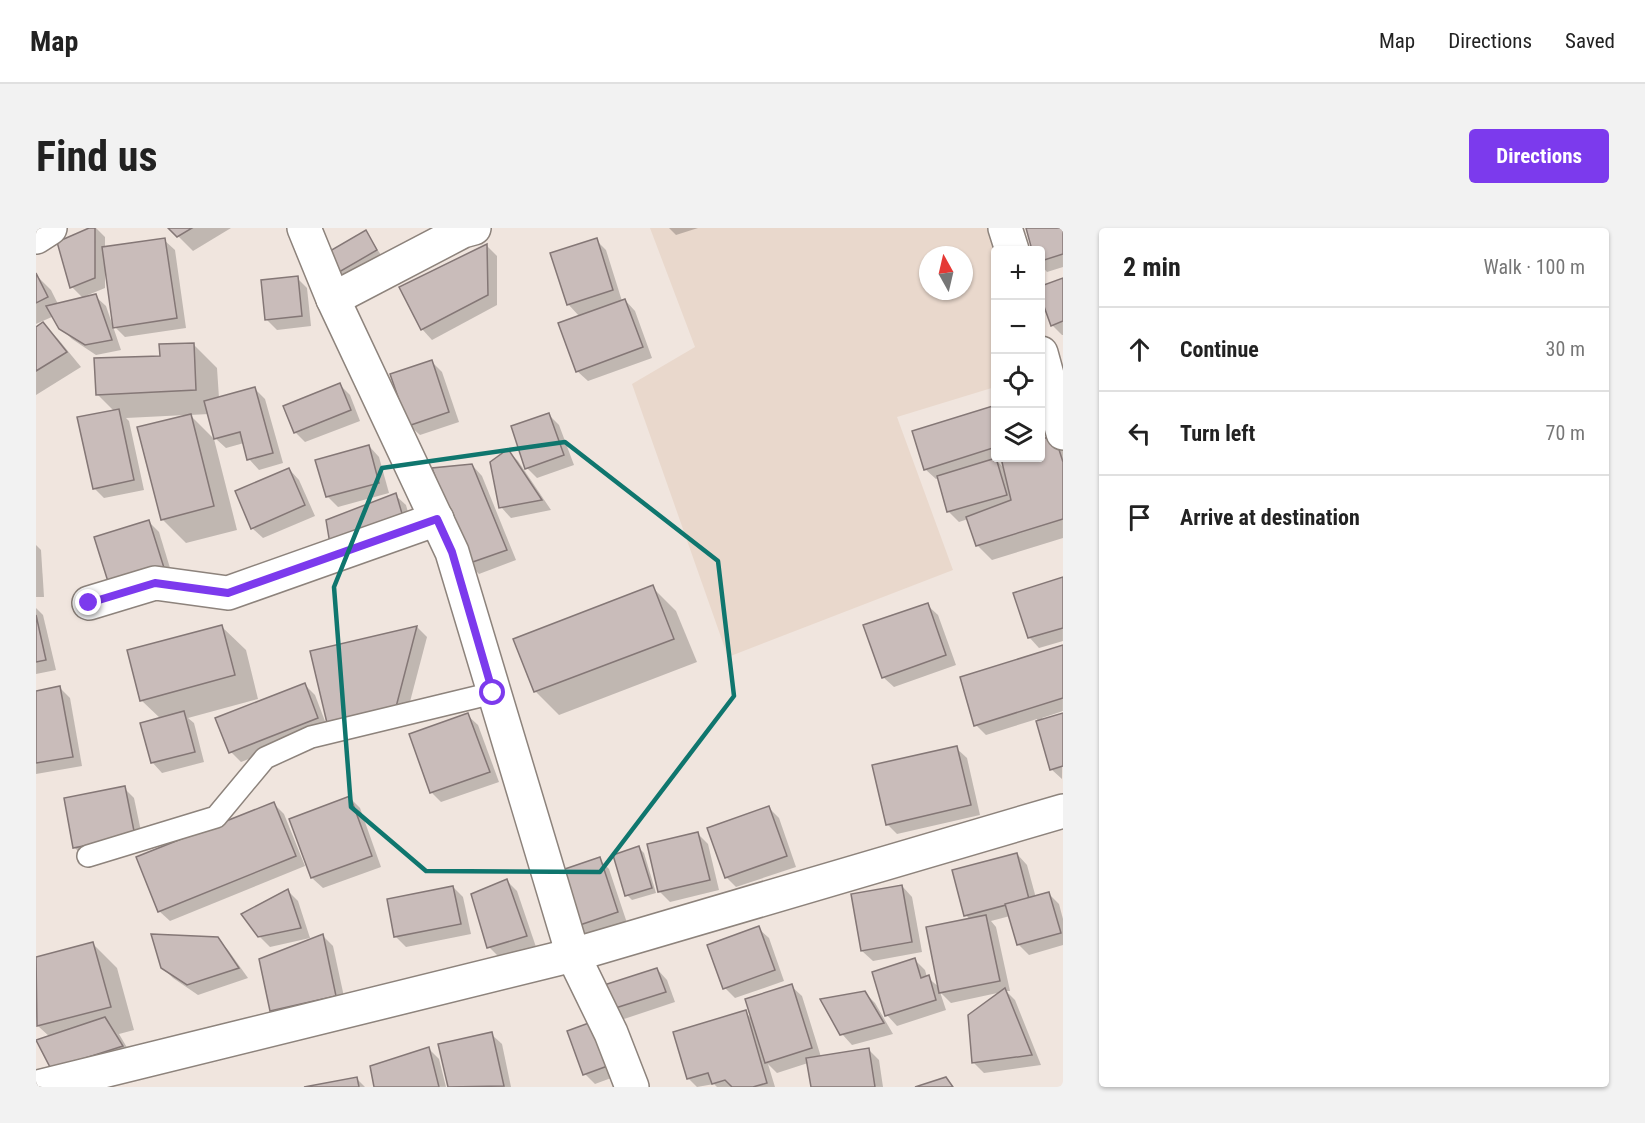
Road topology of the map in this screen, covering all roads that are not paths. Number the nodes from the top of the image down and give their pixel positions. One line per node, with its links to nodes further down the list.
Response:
1 (50, 228): 5 (street)
2 (304, 228): 7 (street)
3 (474, 228): 7 (street)
4 (1005, 228): 6 (street)
5 (36, 237)
6 (1011, 246)
7 (333, 298): 10 (street)
8 (1041, 354): 9 (street)
9 (1063, 433)
10 (437, 519): 11 (street); 12 (street)
11 (89, 603)
12 (493, 693): 14 (lane); 15 (street)
13 (1063, 811): 15 (street)
14 (88, 856)
15 (573, 955): 16 (street); 17 (street)
16 (38, 1087)
17 (632, 1087)

